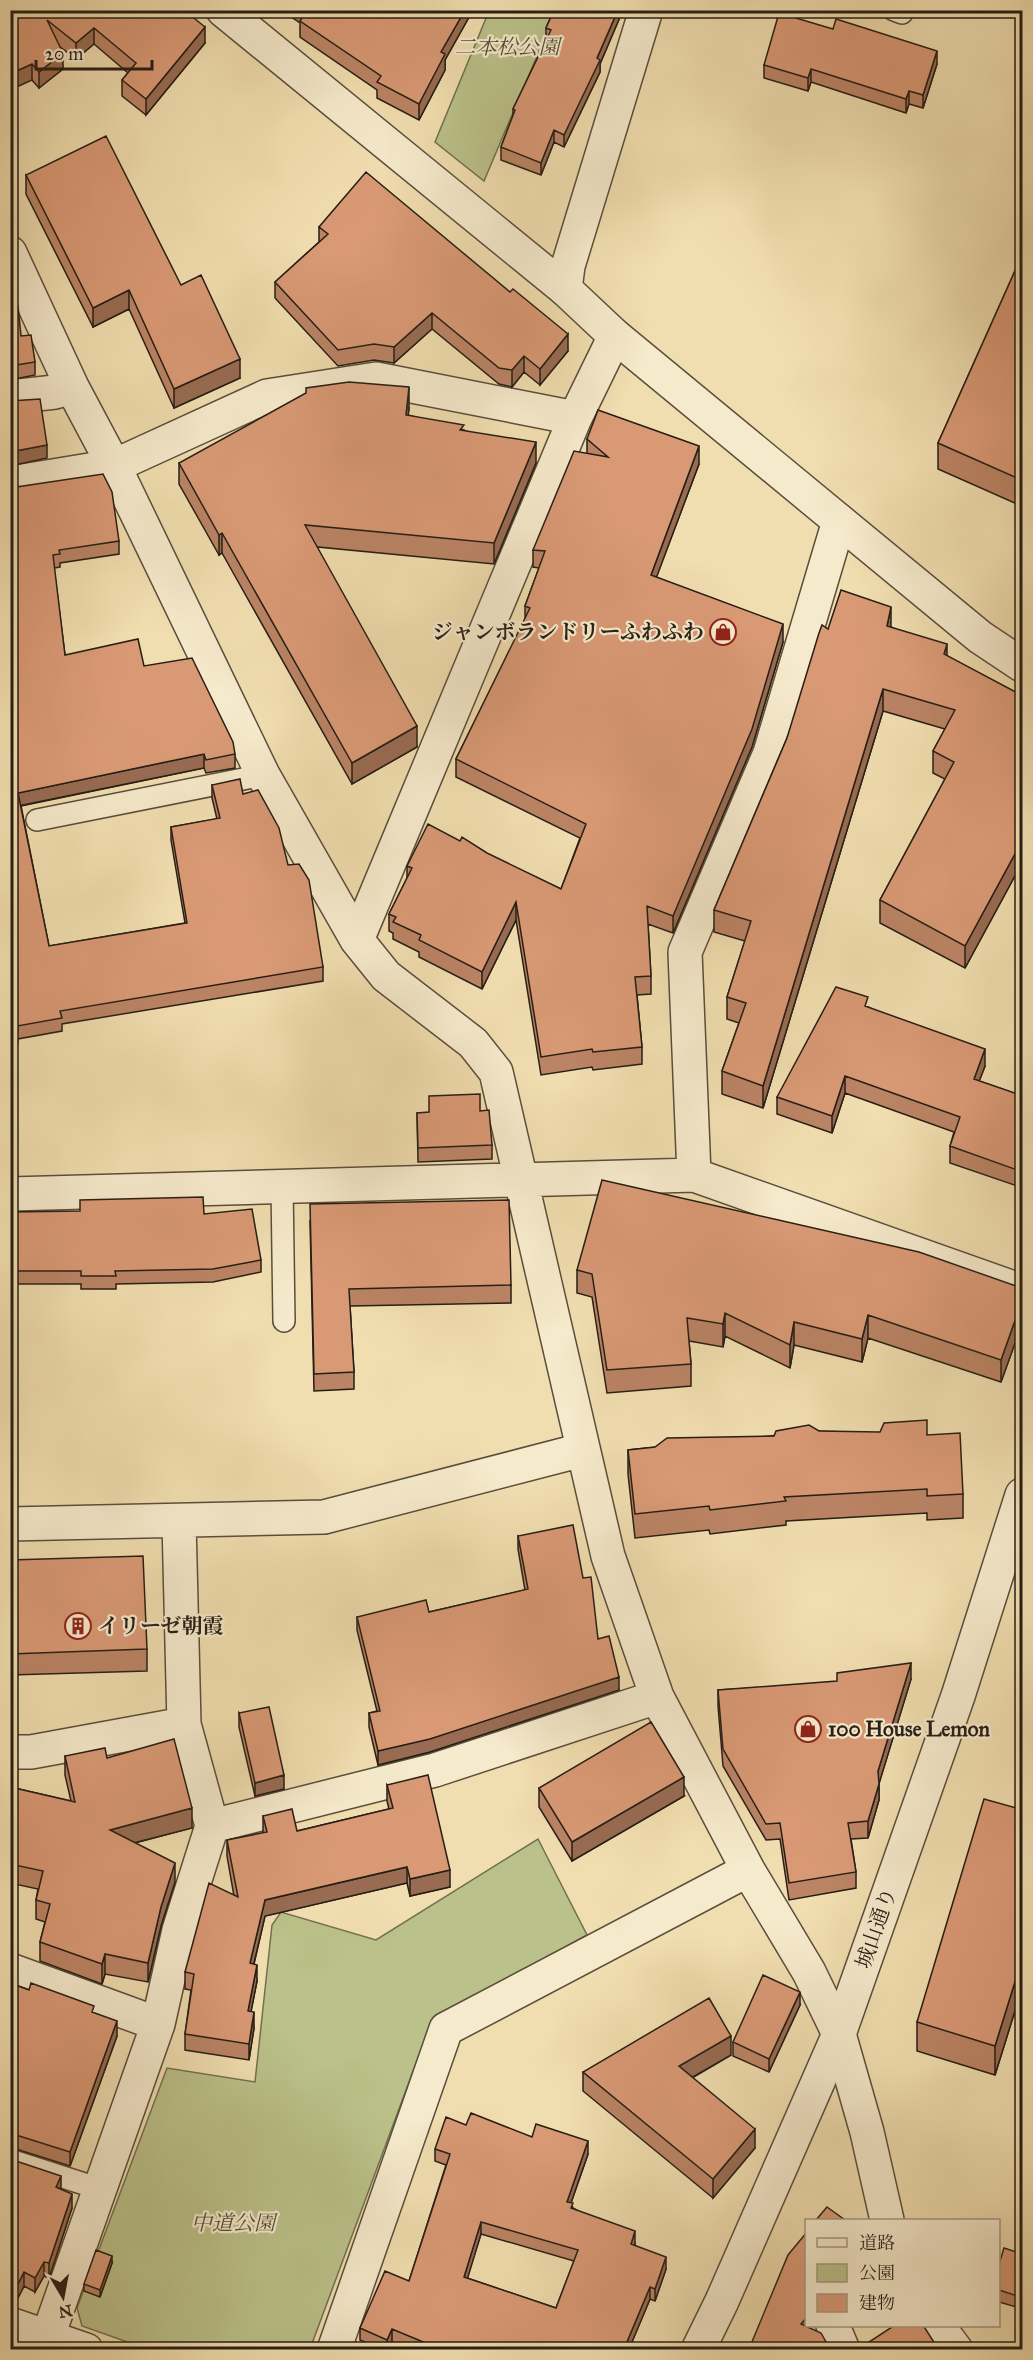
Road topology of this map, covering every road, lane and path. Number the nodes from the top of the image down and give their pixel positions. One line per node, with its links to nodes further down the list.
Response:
1 (223, 10): 4 (street)
2 (646, 10): 4 (street)
3 (10, 253): 6 (street)
4 (565, 289): 5 (street)
5 (615, 336): 8 (street); 11 (street)
6 (72, 387): 7 (street); 9 (street)
7 (10, 397)
8 (574, 418): 9 (street); 15 (street)
9 (114, 466): 10 (street); 13 (street)
10 (10, 483)
11 (839, 521): 12 (street); 16 (street)
12 (1023, 665)
13 (263, 775): 14 (lane); 15 (street)
14 (37, 820)
15 (357, 940): 17 (street)
16 (694, 1175): 17 (street); 20 (street)
17 (520, 1178): 18 (street); 22 (street)
18 (282, 1186): 19 (street); 21 (lane)
19 (10, 1194)
20 (1023, 1291)
21 (284, 1321)
22 (582, 1450): 24 (street); 26 (street)
23 (1023, 1495): 33 (street, 城山通り)
24 (179, 1522): 25 (street); 27 (street)
25 (10, 1524)
26 (657, 1697): 29 (street); 30 (street)
27 (184, 1724): 28 (street); 29 (street)
28 (10, 1752)
29 (212, 1826): 32 (street)
30 (748, 1870): 33 (street); 42 (street)
31 (10, 1970): 32 (street)
32 (158, 2024): 35 (street)
33 (839, 2034): 36 (street); 43 (street, 城山通り)
34 (10, 2160): 35 (lane)
35 (100, 2189): 40 (street)
36 (887, 2219)
37 (10, 2324): 40 (street)
38 (834, 2327): 44 (street)
39 (940, 2327): 45 (street)
40 (46, 2343): 41 (street)
41 (86, 2349)
42 (334, 2349)
43 (698, 2349)
44 (843, 2349)
45 (956, 2349)

